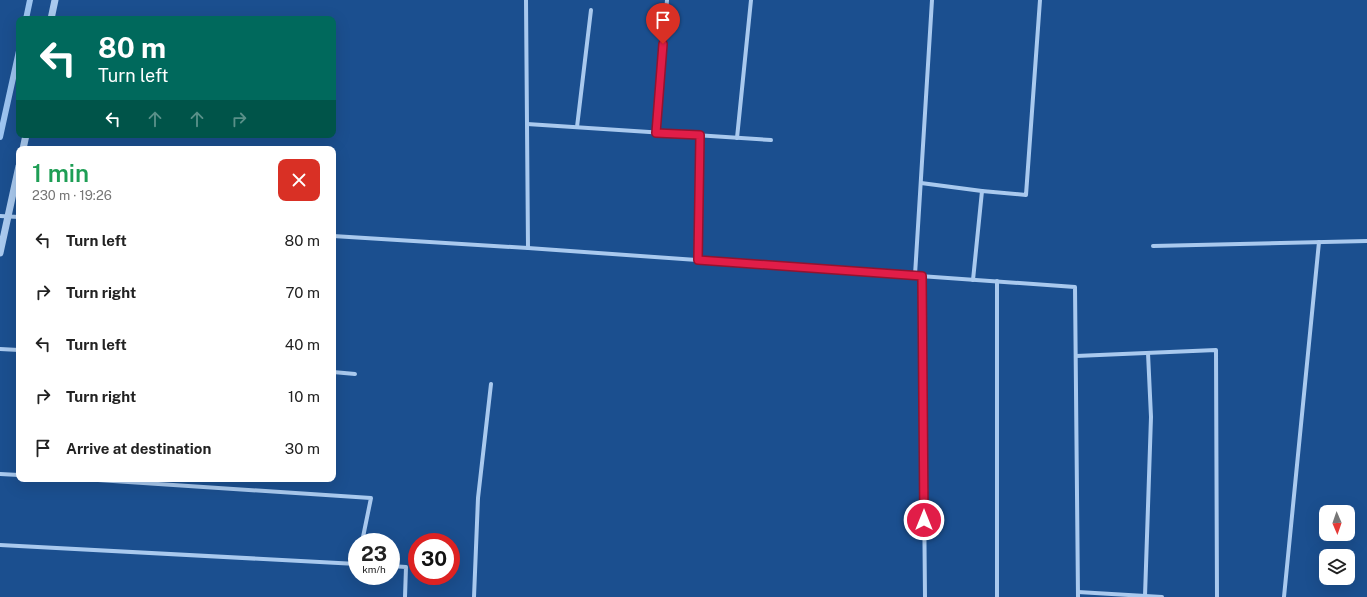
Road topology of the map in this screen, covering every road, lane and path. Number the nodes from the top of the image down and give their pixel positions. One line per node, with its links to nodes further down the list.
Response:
1 (55, 0): 8 (street)
2 (526, 0): 9 (street)
3 (667, 0): 11 (street)
4 (751, 0): 13 (street)
5 (932, 0): 16 (street)
6 (1040, 0): 17 (street)
7 (591, 10): 10 (street)
8 (52, 16)
9 (527, 124): 10 (street); 25 (street)
10 (577, 127): 11 (street)
11 (656, 133): 12 (street)
12 (700, 135): 13 (street); 27 (street)
13 (737, 138): 14 (street)
14 (771, 140)
15 (16, 180): 19 (street)
16 (921, 183): 17 (street); 28 (street)
17 (982, 191): 30 (street)
18 (0, 216): 19 (street)
19 (8, 217): 20 (street); 26 (street)
20 (16, 217)
21 (336, 236): 25 (street)
22 (1367, 241): 23 (street)
23 (1319, 242): 24 (street); 55 (street)
24 (1154, 246)
25 (528, 248): 27 (street)
26 (0, 253)
27 (698, 260): 28 (street)
28 (915, 275): 29 (street)
29 (922, 276): 30 (street); 50 (street)
30 (973, 280): 31 (street)
31 (997, 281): 35 (street); 51 (street)
32 (0, 348): 33 (street)
33 (16, 350)
34 (1148, 353): 35 (street); 47 (street); 54 (street)
35 (1076, 356): 46 (street)
36 (336, 372): 37 (street)
37 (355, 374)
38 (491, 384): 49 (street)
39 (0, 474): 40 (street)
40 (16, 475)
41 (128, 482): 42 (street)
42 (364, 533)
43 (0, 545): 44 (street)
44 (348, 564)
45 (400, 567): 48 (street)
46 (1078, 592): 47 (street); 52 (street)
47 (1145, 596): 53 (street)
48 (405, 597)
49 (474, 597)
50 (924, 597)
51 (998, 597)
52 (1078, 597)
53 (1162, 597)
54 (1217, 597)
55 (1284, 597)

